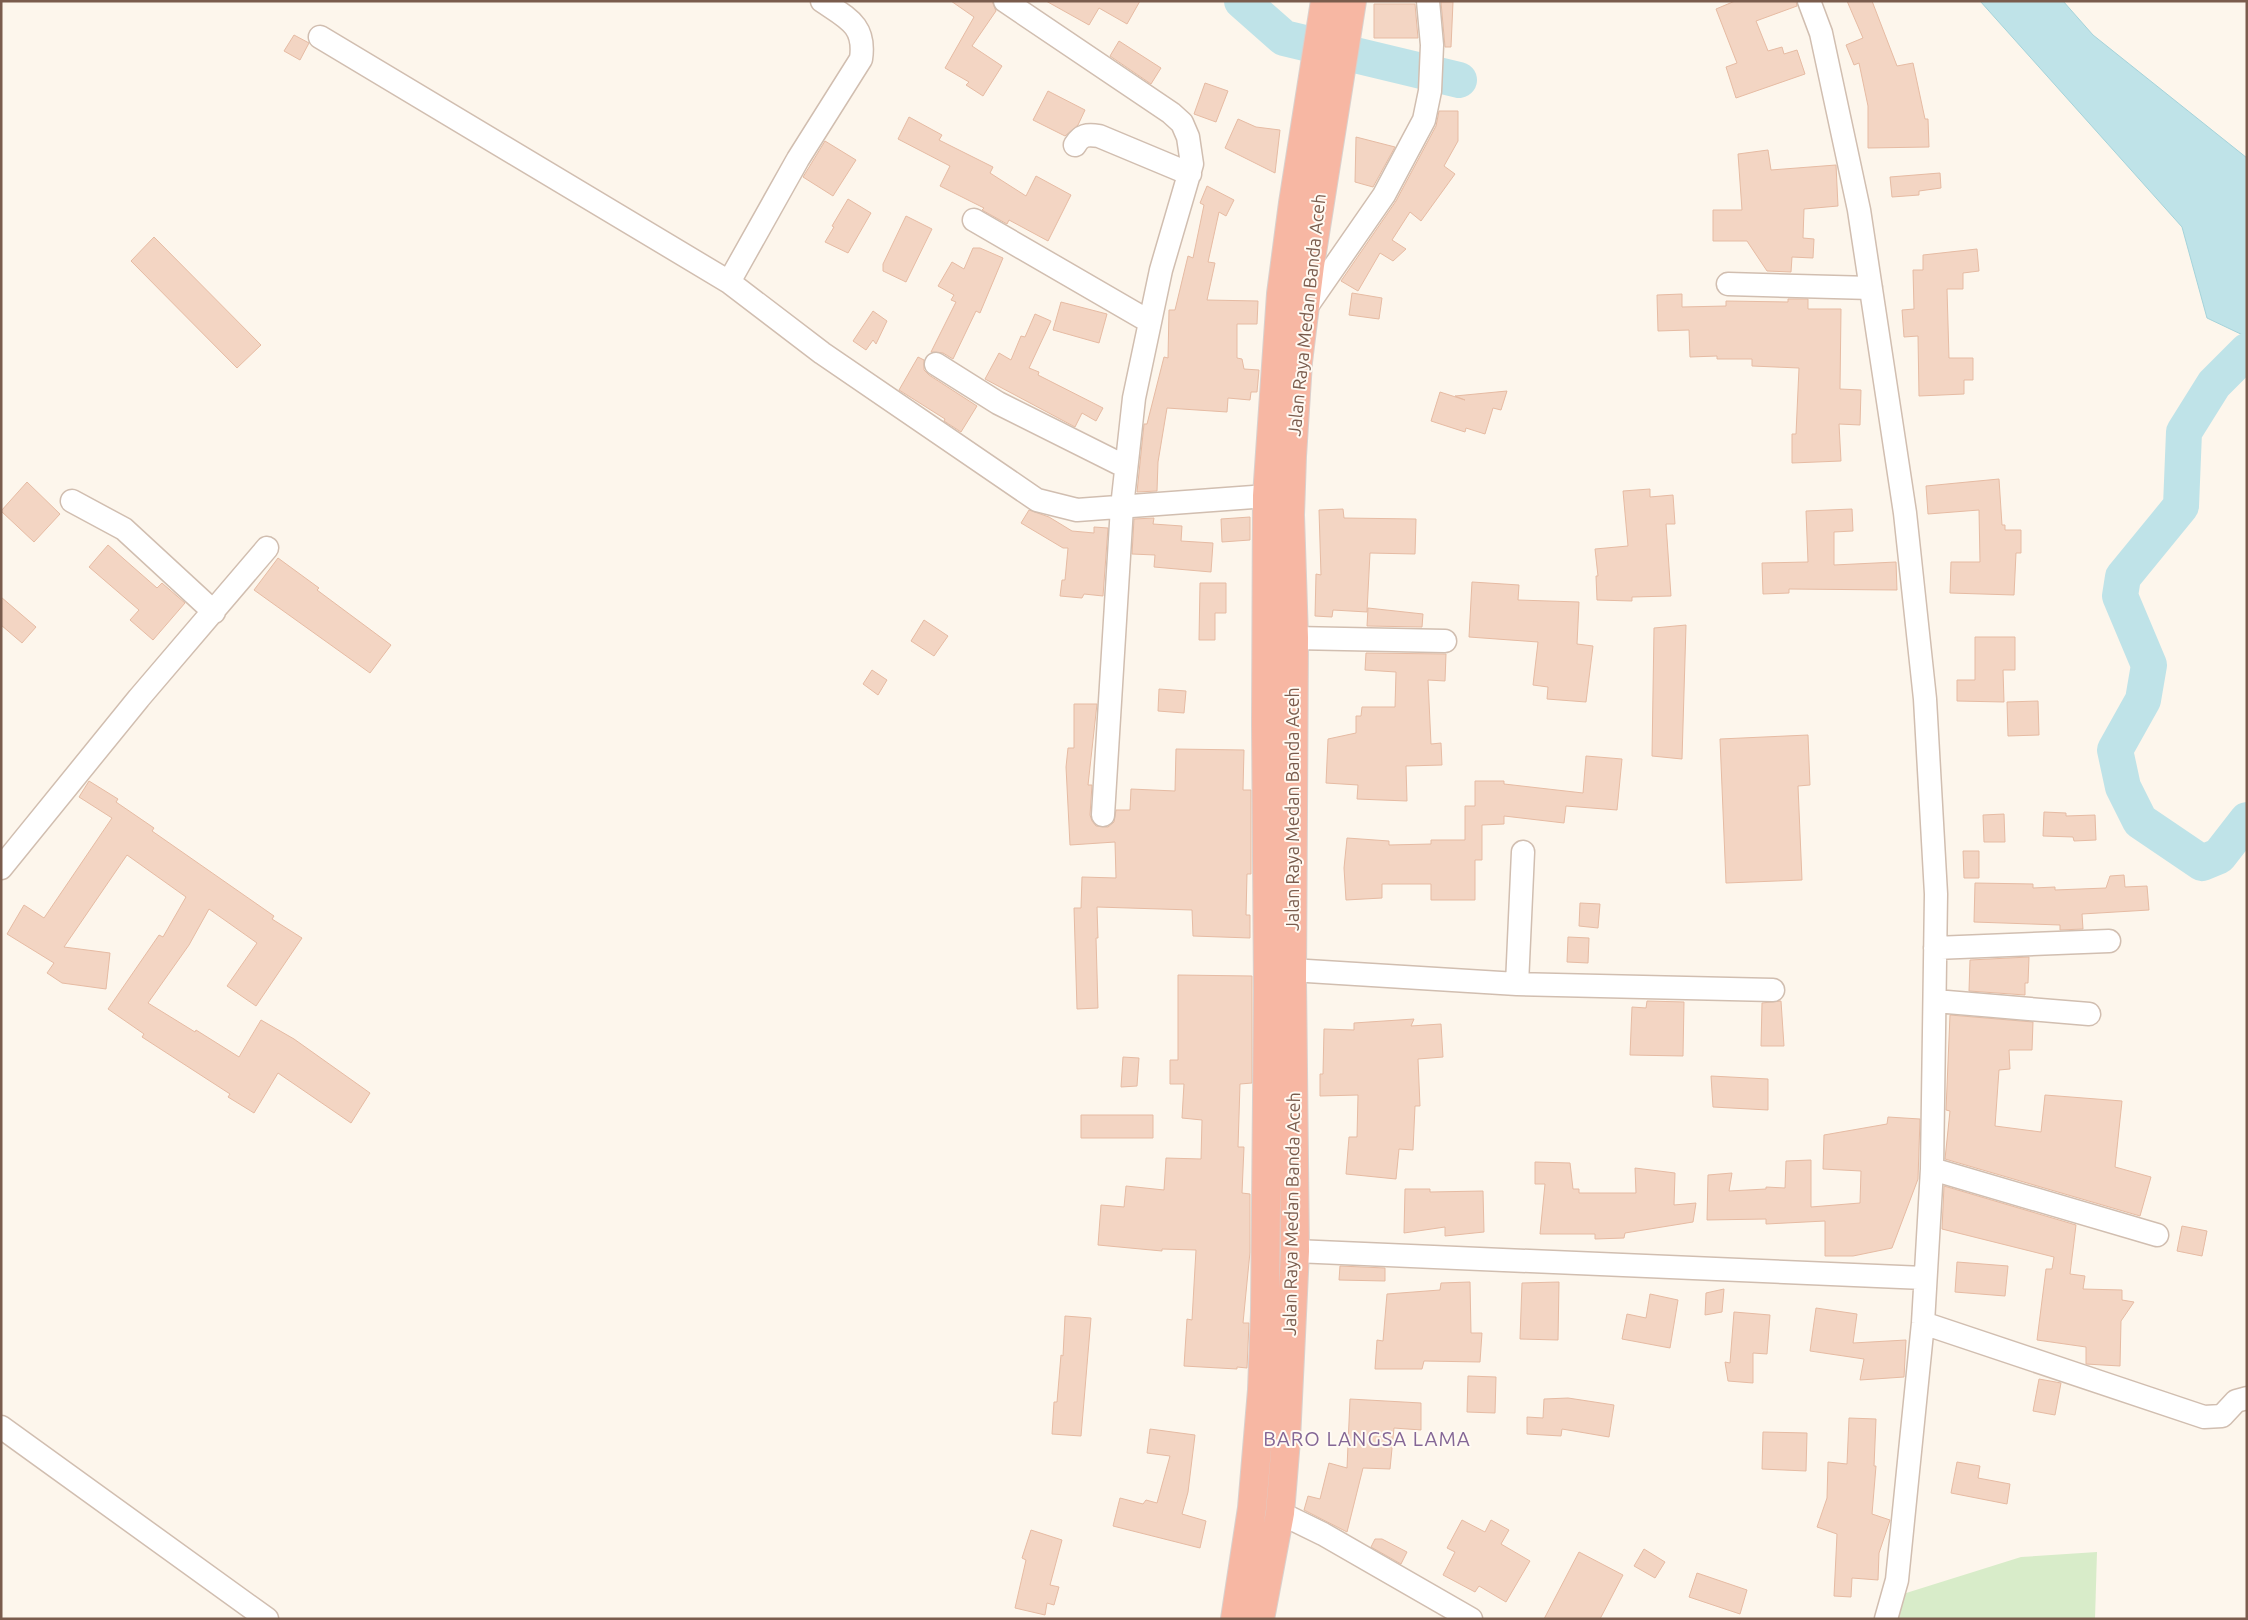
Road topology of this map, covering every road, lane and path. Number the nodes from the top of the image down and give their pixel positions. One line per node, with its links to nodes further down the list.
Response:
1 (822, 1): 12 (street)
2 (1005, 1): 10 (street)
3 (1428, 1): 15 (street)
4 (1809, 1): 14 (street)
5 (1324, 4): 8 (highway, Jalan Raya Medan Banda Aceh)
6 (1351, 6): 8 (highway, Jalan Raya Medan Banda Aceh)
7 (320, 37): 12 (street)
8 (1323, 101): 15 (highway, Jalan Raya Medan Banda Aceh); 18 (highway, Jalan Raya Medan Banda Aceh)
9 (1075, 145): 10 (street)
10 (1190, 174): 16 (street)
11 (974, 220): 16 (street)
12 (729, 282): 22 (street)
13 (1728, 284): 14 (street)
14 (1872, 288): 31 (street)
15 (1306, 309): 18 (highway, Jalan Raya Medan Banda Aceh)
16 (1150, 322): 19 (street)
17 (936, 364): 19 (street)
18 (1286, 387): 20 (highway, Jalan Raya Medan Banda Aceh); 25 (highway, Jalan Raya Medan Banda Aceh)
19 (1126, 467): 22 (street)
20 (1267, 496): 22 (street); 32 (highway, Jalan Raya Medan Banda Aceh)
21 (72, 501): 24 (street)
22 (1122, 507): 27 (street)
23 (267, 548): 24 (street)
24 (214, 612): 29 (street)
25 (1294, 638): 26 (street); 32 (highway, Jalan Raya Medan Banda Aceh)
26 (1445, 641)
27 (1103, 815)
28 (1523, 852): 33 (street)
29 (1, 868)
30 (2109, 940): 31 (street)
31 (1935, 948): 35 (street)
32 (1280, 969): 33 (street); 39 (highway, Jalan Raya Medan Banda Aceh); 41 (highway, Jalan Raya Medan Banda Aceh)
33 (1517, 984): 34 (street)
34 (1773, 990)
35 (1935, 1001): 36 (street); 37 (street)
36 (2089, 1014)
37 (1932, 1168): 38 (street); 40 (street)
38 (2157, 1235)
39 (1295, 1251): 40 (street); 42 (highway, Jalan Raya Medan Banda Aceh)
40 (1924, 1278): 43 (street)
41 (1265, 1312): 42 (highway); 48 (highway, Jalan Raya Medan Banda Aceh)
42 (1292, 1315): 46 (highway, Jalan Raya Medan Banda Aceh)
43 (1923, 1323): 44 (street); 51 (street)
44 (2247, 1398)
45 (1, 1427): 47 (street)
46 (1280, 1513): 49 (highway, Jalan Raya Medan Banda Aceh); 50 (street)
47 (267, 1619)
48 (1235, 1619)
49 (1260, 1619)
50 (1471, 1619)
51 (1886, 1619)

